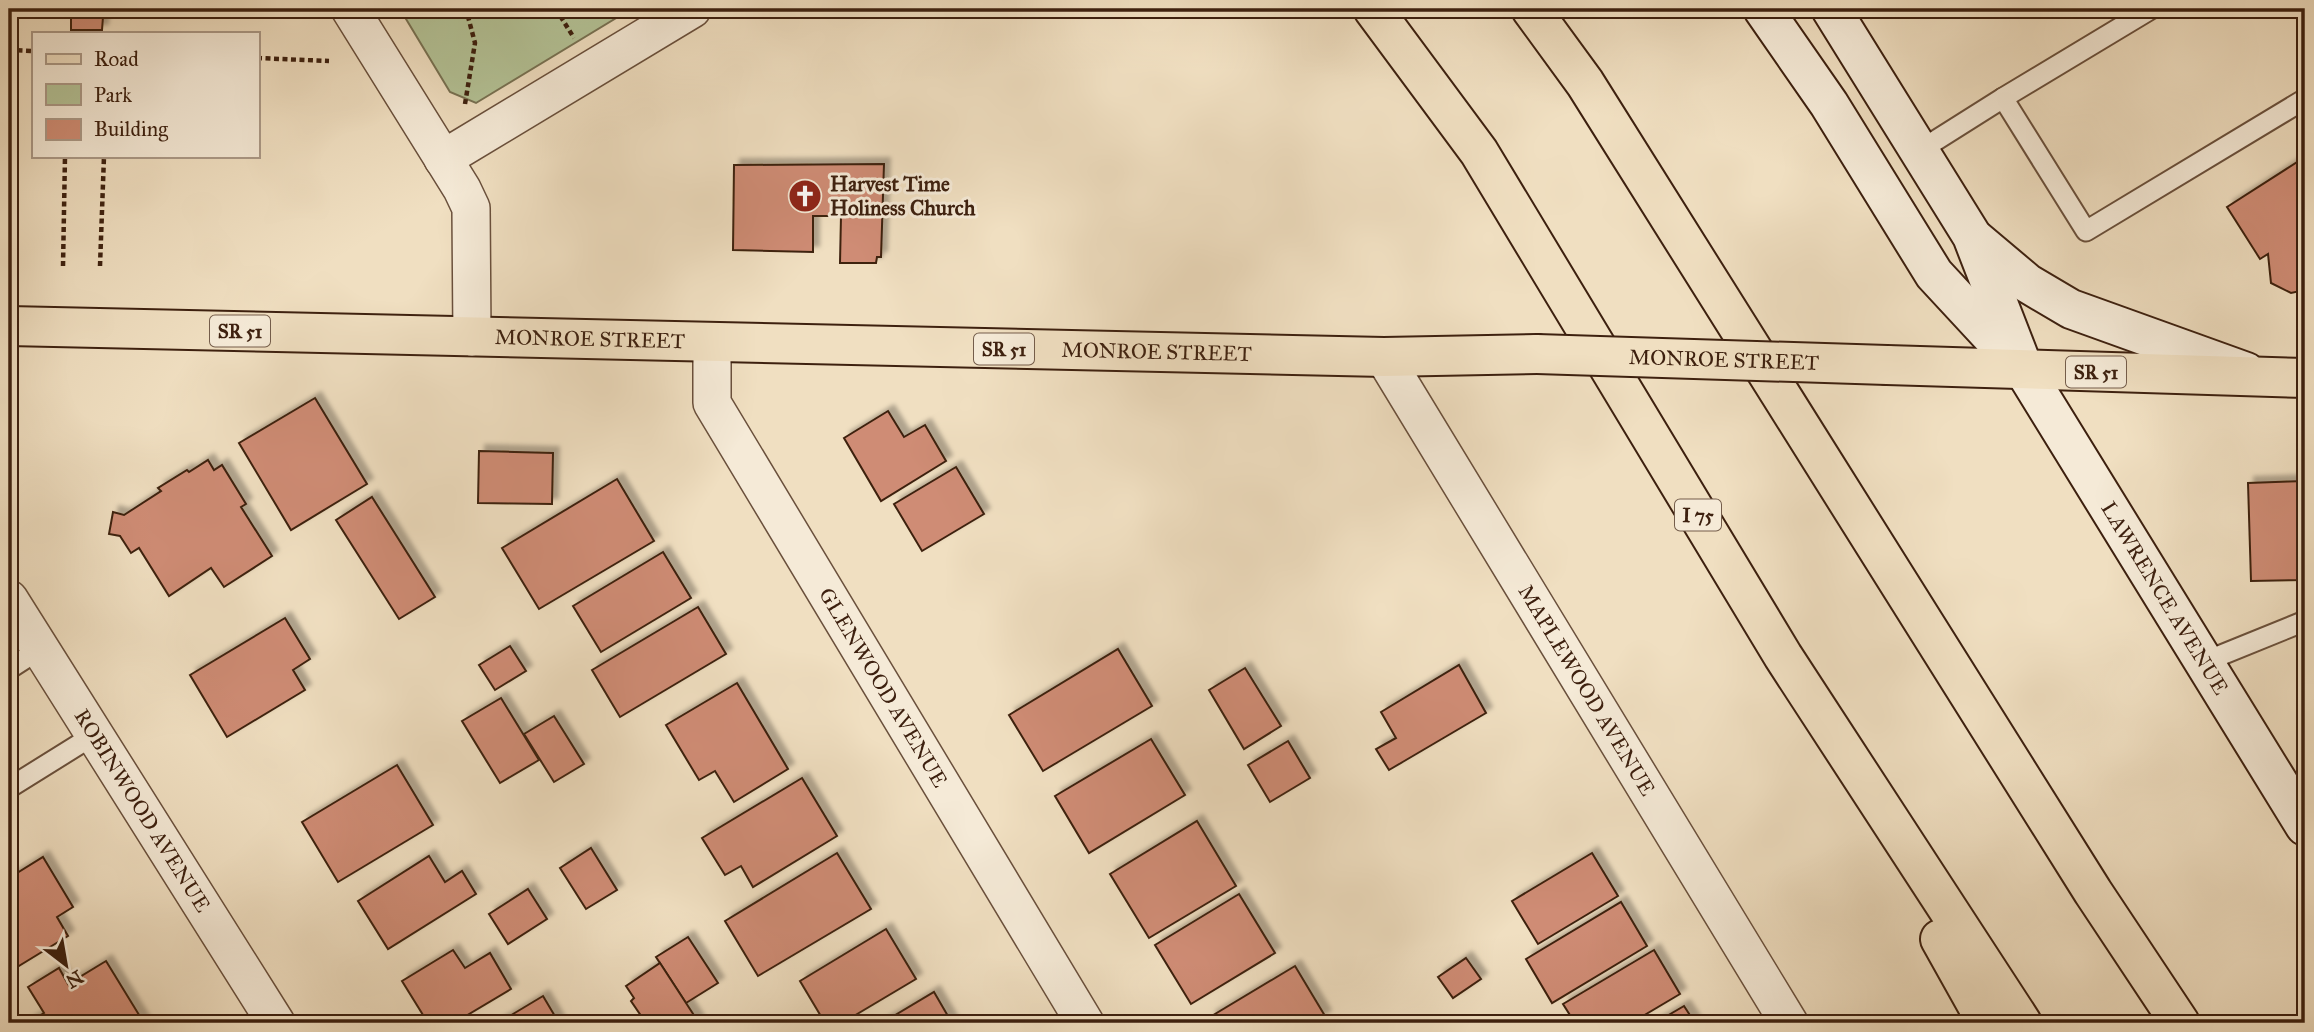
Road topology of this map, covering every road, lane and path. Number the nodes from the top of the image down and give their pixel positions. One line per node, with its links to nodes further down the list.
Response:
1 (350, 9): 19 (street)
2 (466, 9): 15 (path)
3 (692, 9): 19 (street)
4 (1373, 9): 33 (main road, I 75)
5 (1531, 9): 44 (main road)
6 (1763, 9): 27 (street, LAWRENCE AVENUE)
7 (1830, 9): 16 (street, LAWRENCE AVENUE)
8 (2151, 9): 13 (lane)
9 (9, 50): 10 (path)
10 (32, 51)
11 (259, 58): 12 (path)
12 (329, 61)
13 (2003, 98): 14 (lane); 16 (lane)
14 (2305, 99)
15 (464, 105)
16 (1919, 151): 20 (street, LAWRENCE AVENUE)
17 (65, 158): 21 (path)
18 (104, 158): 22 (path)
19 (443, 159): 24 (street)
20 (1972, 236): 27 (street, LAWRENCE AVENUE); 28 (street)
21 (63, 266)
22 (100, 266)
23 (9, 326): 24 (main road, MONROE STREET / SR 51)
24 (472, 337): 25 (main road, MONROE STREET / SR 51)
25 (712, 343): 26 (main road, MONROE STREET / SR 51); 40 (street, GLENWOOD AVENUE)
26 (1384, 357): 27 (main road, MONROE STREET / SR 51, bridge); 41 (street, MAPLEWOOD AVENUE)
27 (2024, 370): 28 (main road, MONROE STREET / SR 51); 34 (street, LAWRENCE AVENUE)
28 (2258, 377): 29 (main road, MONROE STREET / SR 51)
29 (2305, 378)
30 (9, 599): 32 (street, ROBINWOOD AVENUE)
31 (2305, 621): 34 (lane)
32 (40, 649): 35 (lane); 36 (street, ROBINWOOD AVENUE)
33 (1783, 656): 42 (main road); 43 (main road, I 75)
34 (2204, 662): 38 (street, LAWRENCE AVENUE)
35 (9, 669)
36 (94, 735): 37 (lane); 39 (street, ROBINWOOD AVENUE)
37 (9, 788)
38 (2305, 826)
39 (276, 1023)
40 (1085, 1023)
41 (1788, 1023)
42 (1987, 1023)
43 (2022, 1023)
44 (2180, 1023)

